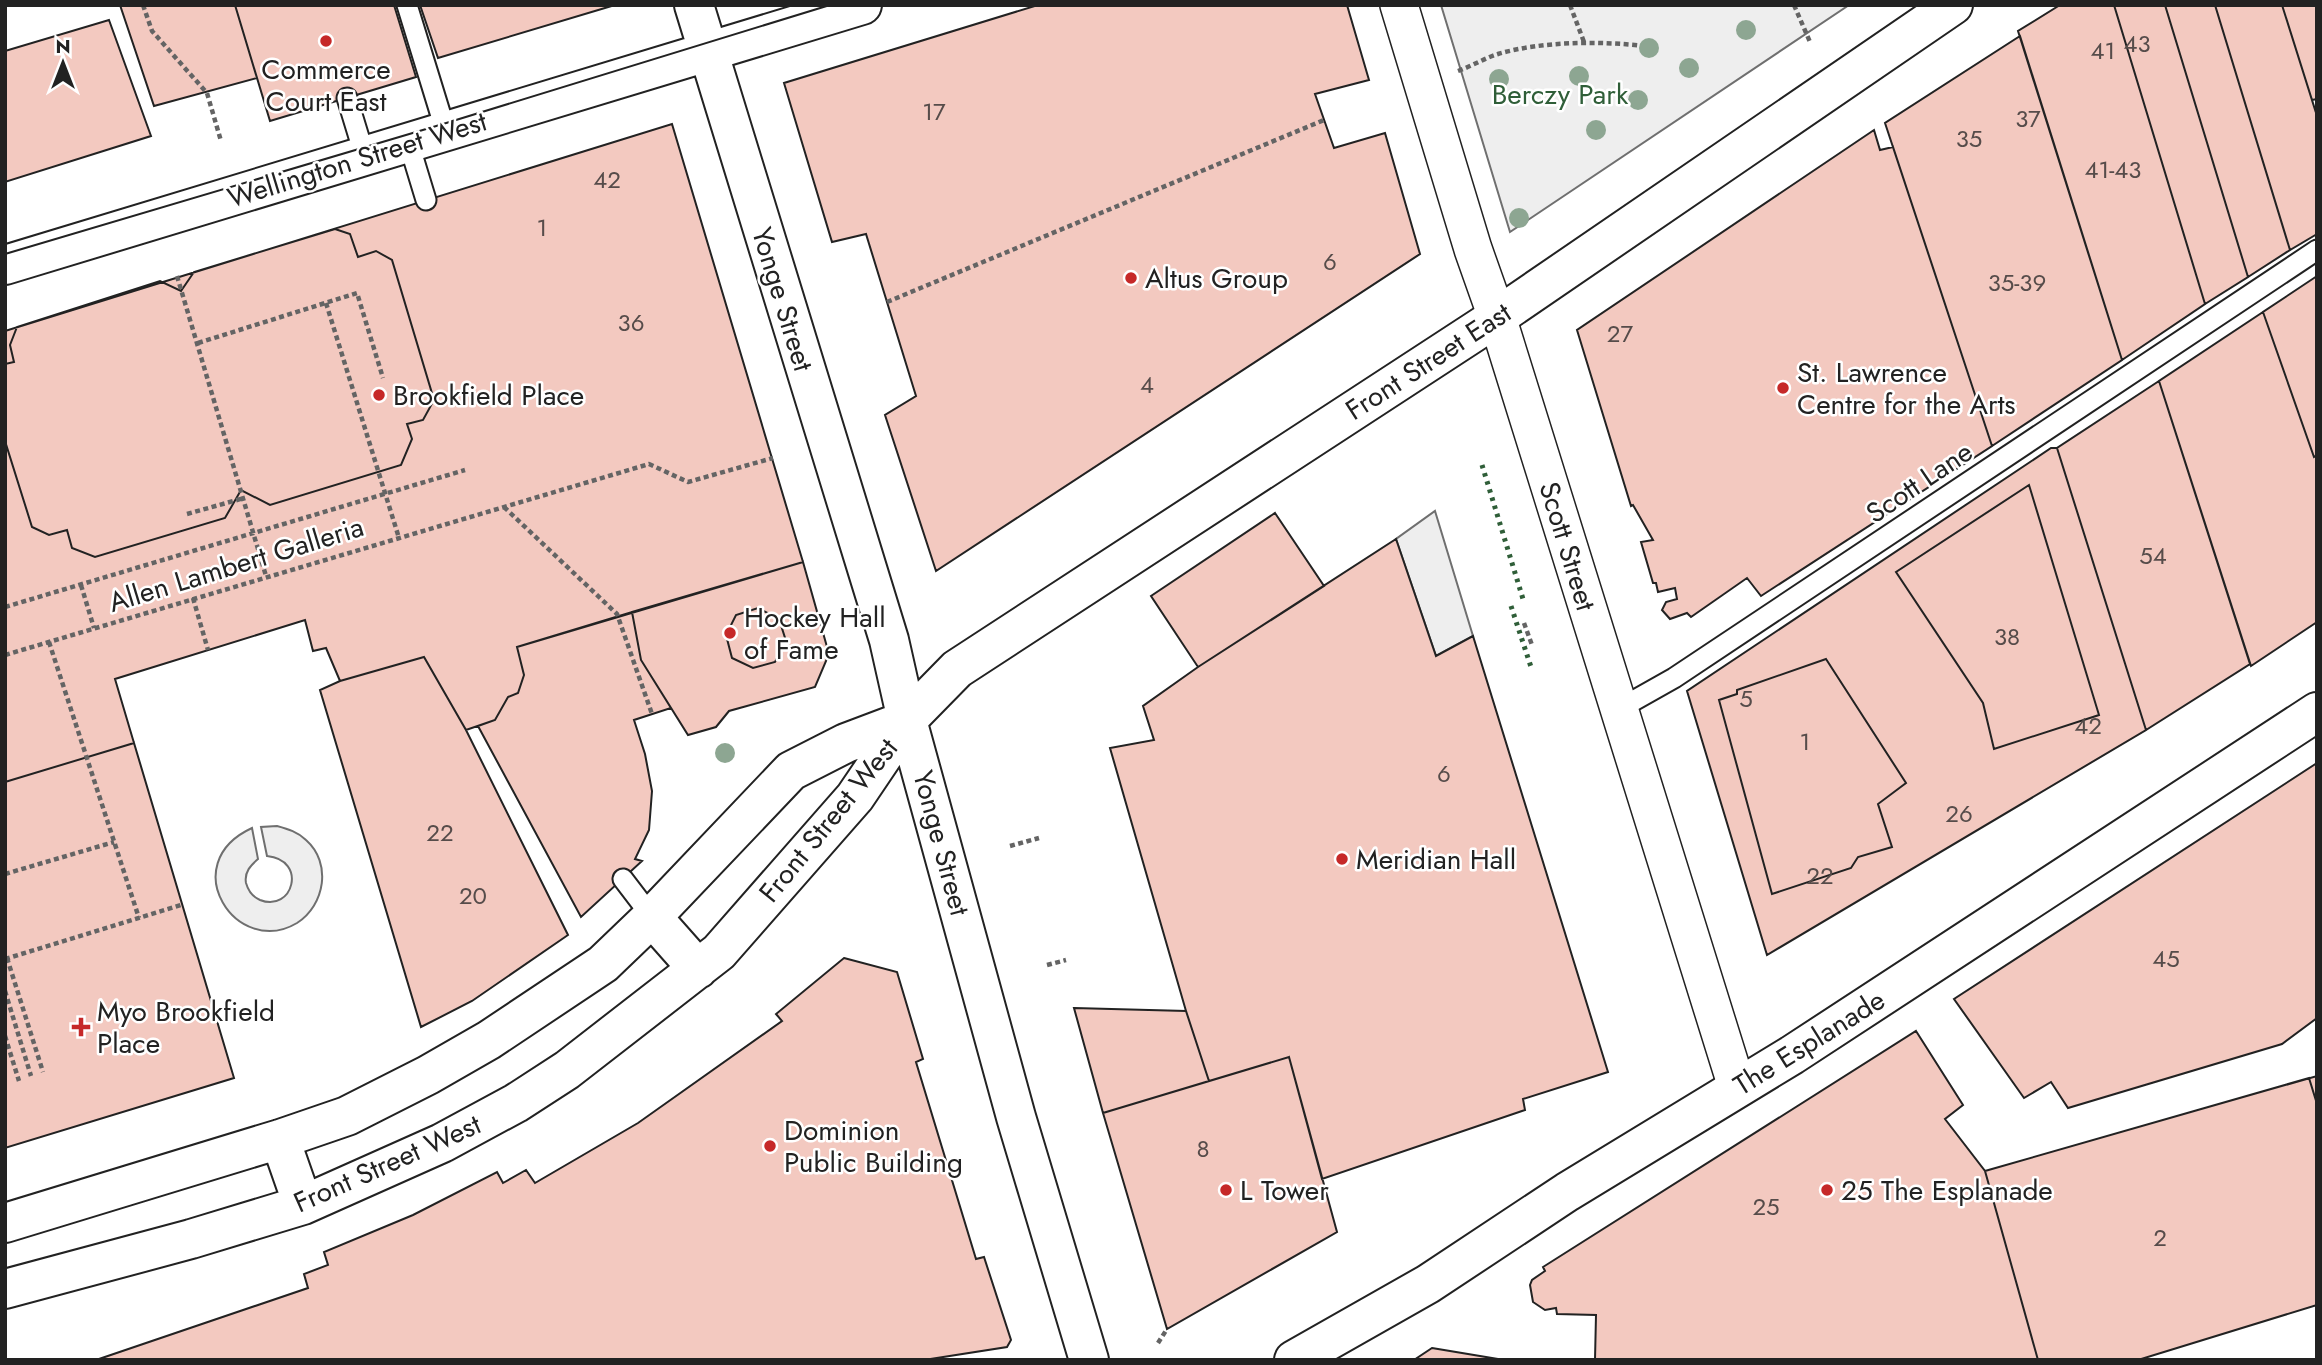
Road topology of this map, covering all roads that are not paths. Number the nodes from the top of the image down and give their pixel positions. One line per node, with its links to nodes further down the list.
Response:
1 (407, 5): 8 (lane)
2 (694, 5): 6 (main road, Yonge Street)
3 (862, 5): 6 (main road, Wellington Street West)
4 (1399, 5): 14 (street, Scott Street)
5 (1953, 5): 14 (main road, Front Street East)
6 (708, 52): 8 (main road, Wellington Street West); 17 (main road, Yonge Street)
7 (347, 98): 10 (lane)
8 (446, 132): 9 (main road, Wellington Street West)
9 (408, 144): 10 (main road, Wellington Street West); 11 (lane)
10 (365, 157): 13 (main road, Wellington Street West)
11 (426, 200)
12 (2317, 250): 15 (lane, Scott Lane)
13 (5, 265)
14 (1497, 317): 15 (street, Scott Street); 17 (main road, Front Street East)
15 (1619, 709): 21 (street, Scott Street)
16 (2317, 712): 21 (main road, The Esplanade)
17 (907, 720): 19 (main road, Front Street West); 20 (main road, Front Street West); 26 (main road, Yonge Street)
18 (622, 879): 19 (lane)
19 (652, 918): 20 (main road); 22 (main road, Front Street West)
20 (698, 969): 23 (main road, Front Street West)
21 (1737, 1087): 27 (main road, The Esplanade)
22 (280, 1139): 23 (main road); 24 (main road, Front Street West)
23 (303, 1205): 25 (main road, Front Street West)
24 (5, 1223)
25 (5, 1289)
26 (1089, 1360)
27 (1294, 1360)

